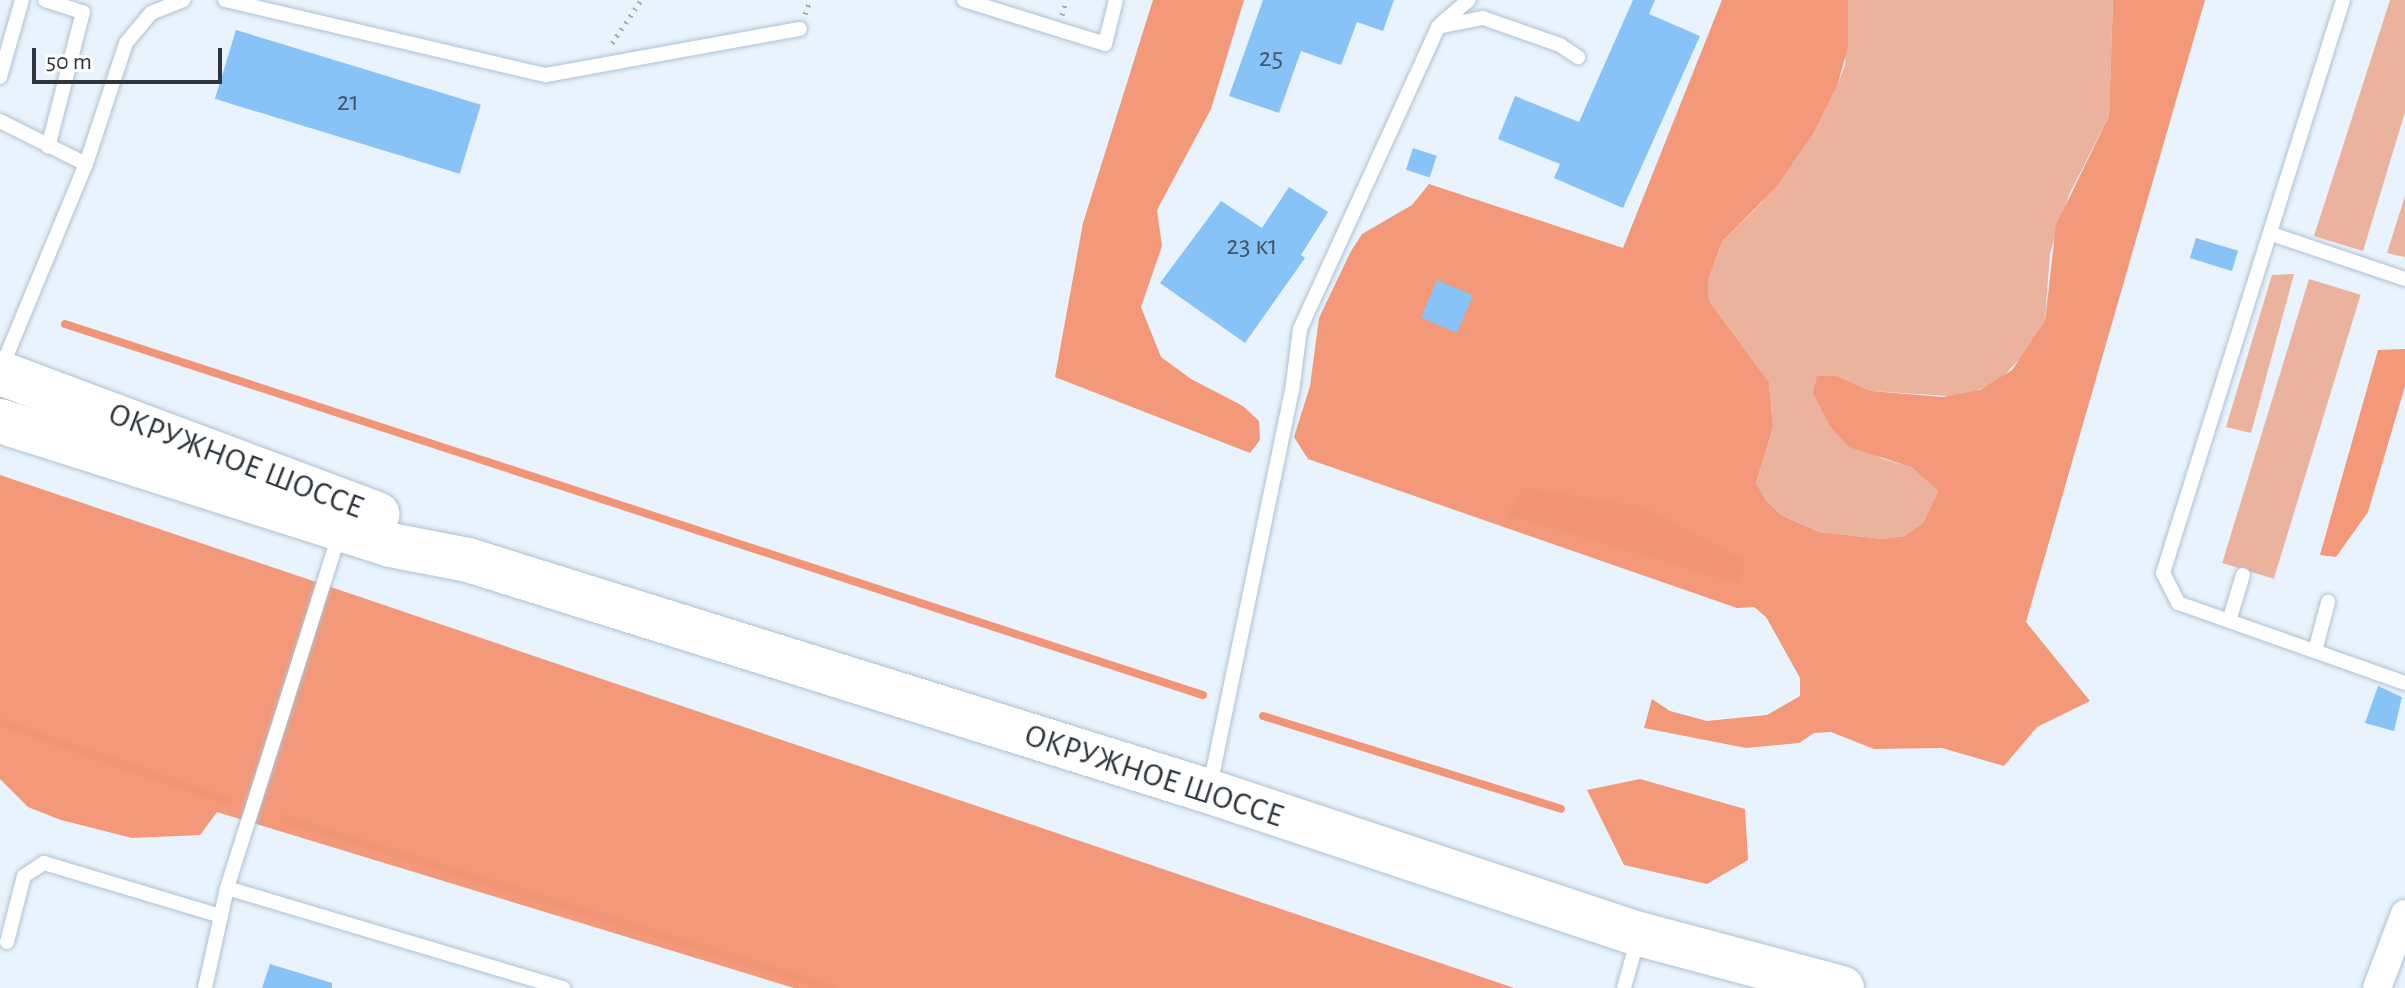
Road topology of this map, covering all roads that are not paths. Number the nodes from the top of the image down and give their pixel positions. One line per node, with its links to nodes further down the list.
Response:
1 (22, 0): 12 (lane)
2 (45, 0): 14 (lane)
3 (184, 0): 15 (lane)
4 (225, 0): 10 (lane)
5 (964, 0): 6 (lane)
6 (1116, 0)
7 (1469, 0): 9 (lane)
8 (2343, 0): 16 (lane)
9 (1438, 27): 11 (lane); 27 (lane)
10 (800, 29)
11 (1578, 57)
12 (0, 77)
13 (0, 121): 14 (lane)
14 (48, 147): 15 (lane)
15 (86, 164): 18 (lane)
16 (2272, 234): 17 (lane); 24 (lane)
17 (2405, 279)
18 (0, 372): 21 (main road, ОКРУЖНОЕ ШОССЕ)
19 (0, 421): 20 (main road, ОКРУЖНОЕ ШОССЕ)
20 (341, 530): 21 (main road, ОКРУЖНОЕ ШОССЕ); 28 (lane)
21 (468, 560): 27 (main road, ОКРУЖНОЕ ШОССЕ)
22 (2243, 575): 24 (lane)
23 (2328, 602): 25 (lane)
24 (2229, 621): 25 (lane)
25 (2315, 651): 26 (lane)
26 (2405, 683)
27 (1208, 791): 31 (main road, ОКРУЖНОЕ ШОССЕ)
28 (227, 888): 30 (lane); 34 (lane)
29 (2405, 914): 37 (street)
30 (221, 916): 32 (lane); 33 (lane)
31 (1639, 934): 35 (lane); 36 (main road, ОКРУЖНОЕ ШОССЕ)
32 (7, 942)
33 (205, 988)
34 (563, 988)
35 (1624, 988)
36 (1842, 988)
37 (2377, 988)

